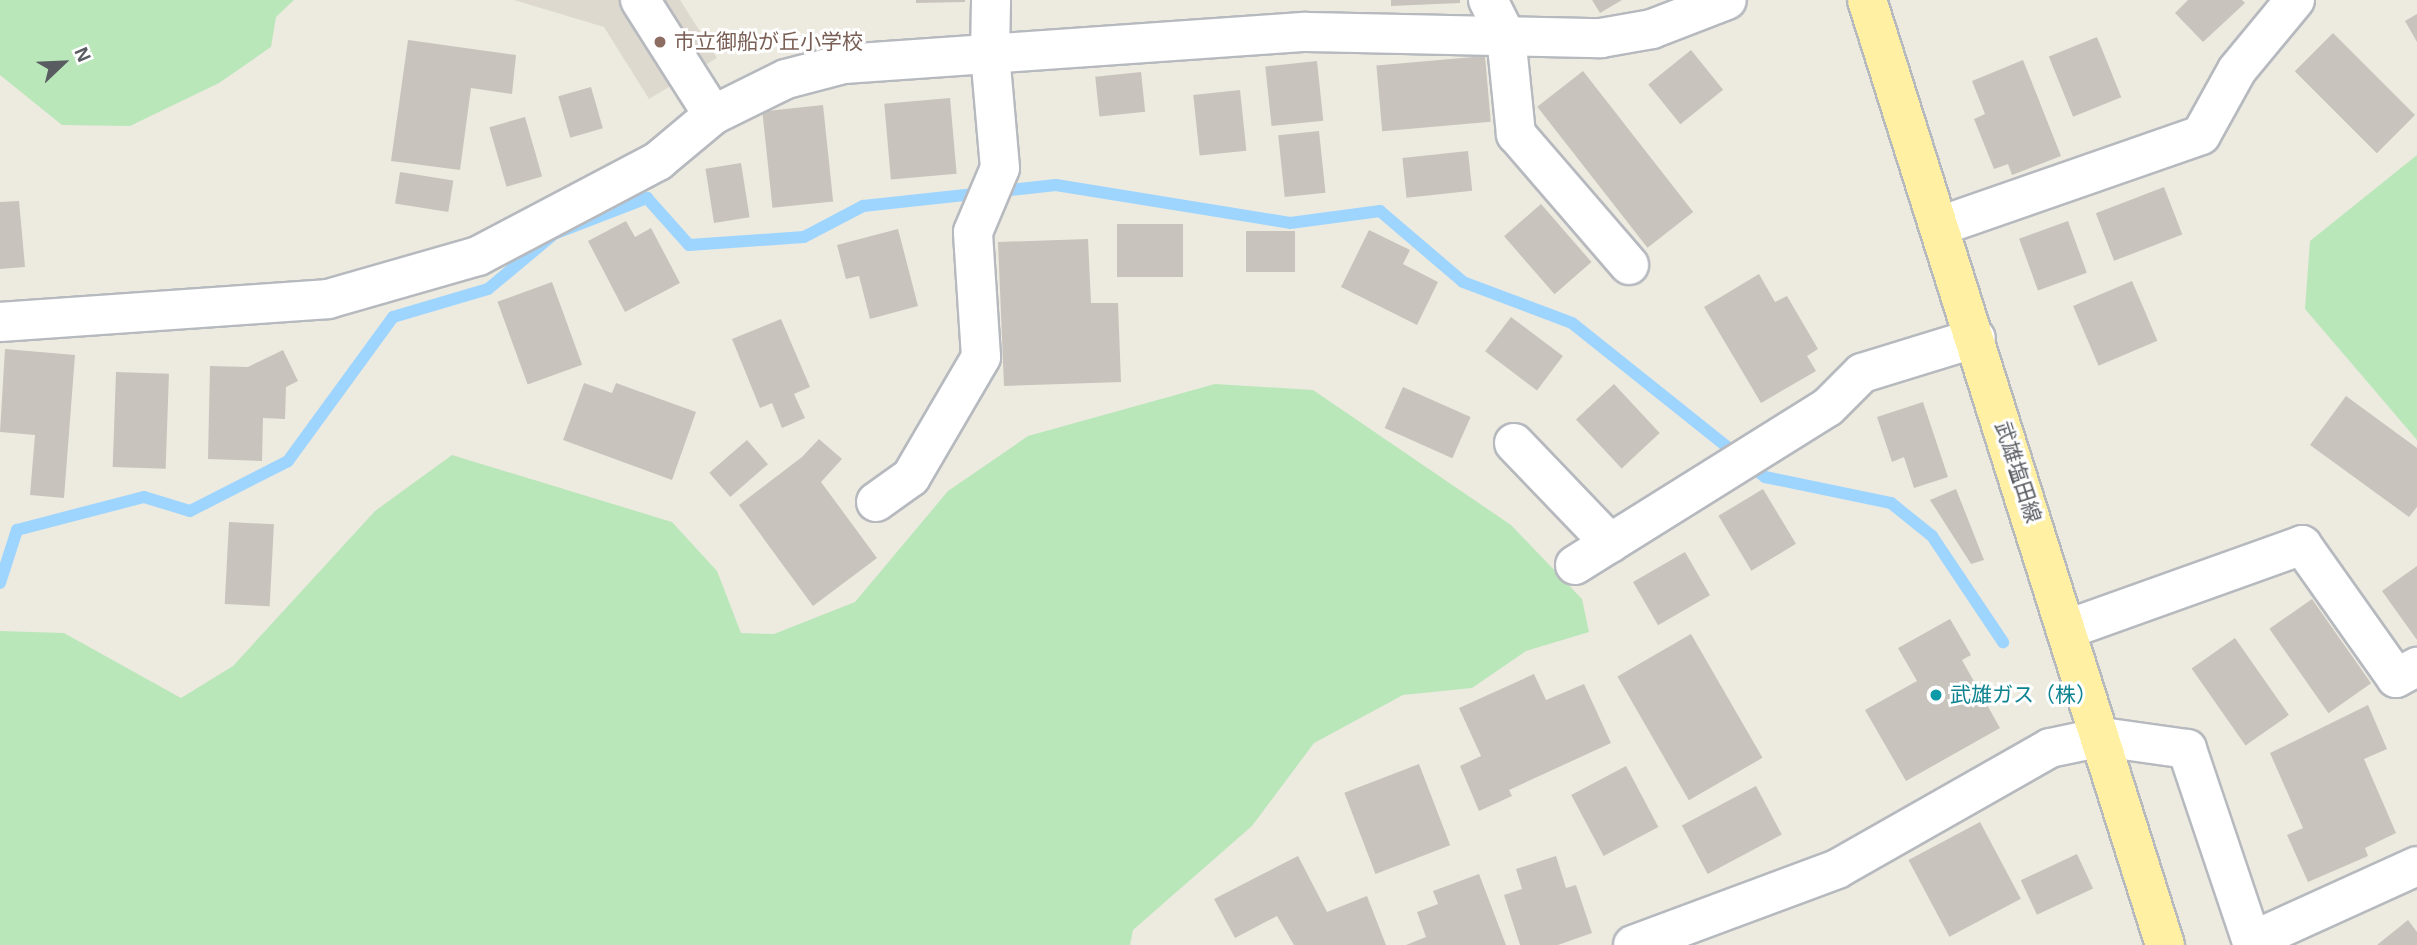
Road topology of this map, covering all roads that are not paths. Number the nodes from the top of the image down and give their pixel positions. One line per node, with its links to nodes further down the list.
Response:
1 (640, 0): 10 (street)
2 (990, 0): 9 (street)
3 (1488, 0): 8 (street)
4 (1727, 0): 8 (street)
5 (1867, 0): 11 (main road, 武雄塩田線)
6 (2295, 0): 11 (street)
7 (1304, 16): 8 (street); 9 (street)
8 (1506, 36): 12 (street)
9 (990, 54): 10 (street); 16 (street)
10 (712, 115): 13 (street)
11 (1940, 226): 14 (main road, 武雄塩田線)
12 (1629, 265)
13 (0, 322)
14 (1976, 338): 17 (street); 19 (main road, 武雄塩田線)
15 (1514, 443): 17 (street)
16 (876, 502)
17 (1611, 543): 18 (street)
18 (1574, 565)
19 (2068, 629): 20 (street); 21 (main road, 武雄塩田線)
20 (2417, 667)
21 (2102, 737): 23 (street); 24 (street); 25 (main road, 武雄塩田線)
22 (2417, 866): 23 (street)
23 (2253, 943)
24 (1633, 945)
25 (2165, 945)

